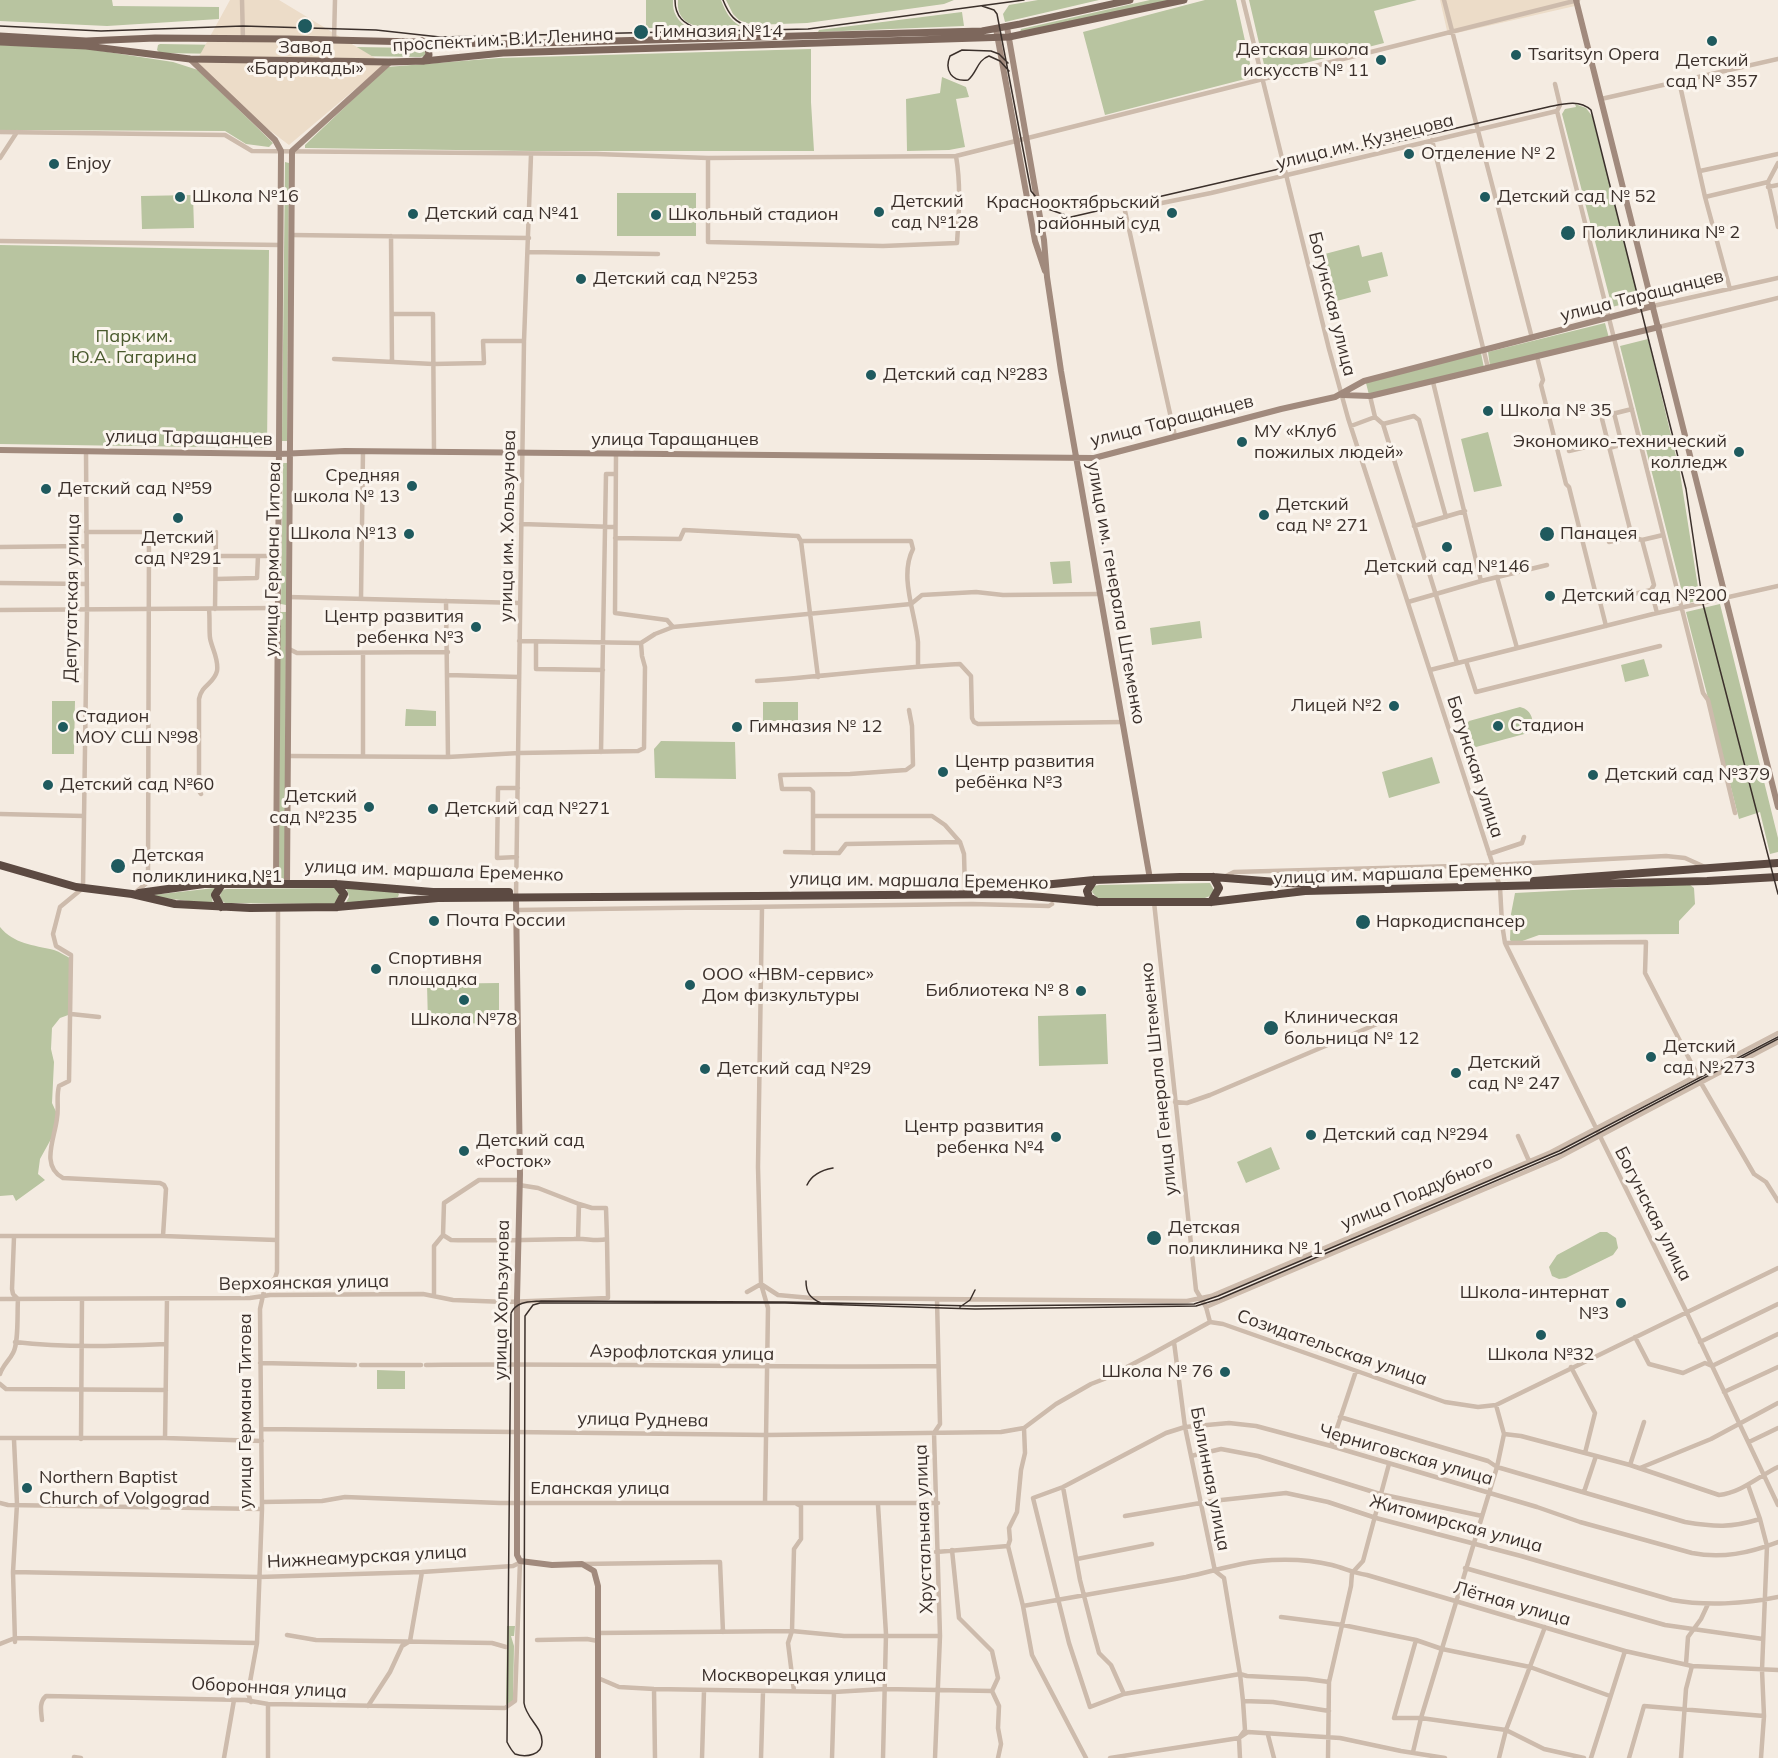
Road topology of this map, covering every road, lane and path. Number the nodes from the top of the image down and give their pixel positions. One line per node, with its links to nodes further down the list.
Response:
1 (242, 0): 15 (street)
2 (335, 0): 16 (street)
3 (1130, 0): 8 (main road, проспект им. В.И. Ленина)
4 (1184, 0): 12 (main road, проспект им. В.И. Ленина)
5 (1243, 0): 24 (street, Богунская улица)
6 (1444, 0): 10 (street)
7 (1577, 0): 10 (street); 27 (street)
8 (1007, 27): 9 (main road, проспект им. В.И. Ленина); 12 (street, улица им. генерала Штеменко)
9 (996, 29): 14 (street, улица им. генерала Штеменко); 17 (main road, проспект им. В.И. Ленина)
10 (1452, 31): 24 (street); 29 (street)
11 (0, 36): 13 (main road, проспект им. В.И. Ленина)
12 (1009, 37): 14 (main road, проспект им. В.И. Ленина); 32 (street, улица им. генерала Штеменко)
13 (155, 38): 15 (main road, проспект им. В.И. Ленина); 19 (main road)
14 (998, 38): 22 (main road, проспект им. В.И. Ленина); 34 (street, улица им. генерала Штеменко)
15 (243, 40): 16 (main road, проспект им. В.И. Ленина)
16 (334, 40): 17 (main road, проспект им. В.И. Ленина)
17 (422, 41): 22 (main road)
18 (0, 42): 19 (main road, проспект им. В.И. Ленина)
19 (155, 56): 20 (main road, проспект им. В.И. Ленина)
20 (190, 59): 23 (main road, проспект им. В.И. Ленина); 35 (street)
21 (1778, 59): 25 (street)
22 (424, 61): 23 (main road, проспект им. В.И. Ленина)
23 (390, 62): 36 (street)
24 (1262, 81): 32 (street); 44 (street, Богунская улица)
25 (1679, 81): 27 (street); 43 (street)
26 (1555, 84): 28 (street)
27 (1601, 99): 62 (street)
28 (1557, 111): 29 (street, улица им. Кузнецова); 64 (street)
29 (1479, 129): 33 (street, улица им. Кузнецова); 66 (street)
30 (0, 132): 31 (street)
31 (17, 132): 35 (street); 40 (street)
32 (1026, 139): 34 (street); 58 (street, улица им. генерала Штеменко)
33 (1432, 140): 44 (street, улица им. Кузнецова); 69 (street)
34 (1018, 141): 39 (street); 58 (street, улица им. генерала Штеменко)
35 (281, 151): 36 (street); 55 (street, улица Германа Титова)
36 (292, 151): 38 (street); 51 (street, улица Германа Титова)
37 (1778, 154): 43 (street)
38 (531, 155): 41 (street); 53 (street, улица им. Хользунова)
39 (956, 156): 41 (street); 41 (street)
40 (0, 158)
41 (708, 158)
42 (1778, 163): 45 (street)
43 (1700, 171): 47 (street)
44 (1286, 175): 48 (street, улица им. Кузнецова); 76 (street, Богунская улица)
45 (1768, 185): 46 (street); 47 (street); 50 (street)
46 (1778, 185)
47 (1705, 196): 60 (street)
48 (1152, 206)
49 (1125, 211): 83 (street)
50 (1778, 227)
51 (291, 235): 52 (street); 95 (street, улица Германа Титова)
52 (391, 236): 53 (street); 63 (street)
53 (529, 238): 56 (street, улица им. Хользунова)
54 (0, 241): 55 (street)
55 (280, 245): 94 (street, улица Германа Титова)
56 (528, 252): 57 (street); 68 (street, улица им. Хользунова)
57 (658, 254)
58 (1047, 277): 97 (street, улица им. генерала Штеменко)
59 (1778, 278): 60 (street, улица Таращанцев)
60 (1730, 290): 62 (street, улица Таращанцев)
61 (1778, 298): 65 (street, улица Таращанцев)
62 (1653, 306): 64 (street, улица Таращанцев); 65 (street)
63 (392, 314): 72 (street); 73 (street)
64 (1610, 318): 66 (street, улица Таращанцев); 67 (street)
65 (1659, 327): 67 (street, улица Таращанцев); 130 (street)
66 (1532, 338): 69 (street, улица Таращанцев)
67 (1614, 338): 70 (street, улица Таращанцев); 78 (street)
68 (524, 341): 73 (street); 93 (street, улица им. Хользунова)
69 (1485, 350): 74 (street); 76 (street, улица Таращанцев)
70 (1537, 357): 74 (street, улица Таращанцев); 133 (street)
71 (334, 359): 72 (street)
72 (392, 362): 73 (street)
73 (434, 364): 92 (street)
74 (1488, 368): 75 (street, улица Таращанцев)
75 (1433, 382): 77 (street, улица Таращанцев); 99 (street)
76 (1341, 395): 77 (street, улица Таращанцев); 82 (street, Богунская улица); 83 (street, улица Таращанцев)
77 (1370, 396): 80 (street)
78 (1632, 409): 79 (street); 84 (street)
79 (1614, 413): 85 (street); 86 (street)
80 (1375, 417): 81 (street); 82 (street)
81 (1383, 424): 100 (street); 102 (street)
82 (1351, 426): 132 (street, Богунская улица)
83 (1175, 436): 97 (street, улица Таращанцев)
84 (1640, 440): 86 (street); 107 (street)
85 (1607, 442): 87 (street); 90 (street)
86 (1622, 445): 87 (street)
87 (1609, 448): 108 (street)
88 (0, 450): 89 (street, улица Таращанцев)
89 (86, 451): 94 (street, улица Таращанцев); 105 (street, Депутатская улица)
90 (1569, 451)
91 (363, 452): 92 (street, улица Таращанцев); 95 (street, улица Таращанцев); 129 (street)
92 (434, 452): 93 (street, улица Таращанцев)
93 (523, 453): 96 (street, улица Таращанцев); 101 (street, улица им. Хользунова)
94 (279, 454): 95 (street, улица Таращанцев); 117 (street, улица Германа Титова)
95 (289, 454): 128 (street, улица Германа Титова)
96 (616, 455): 97 (street, улица Таращанцев); 98 (street)
97 (1078, 458): 126 (street, улица им. генерала Штеменко)
98 (616, 474): 103 (street); 104 (street)
99 (1465, 511): 100 (street); 121 (street)
100 (1446, 517): 102 (street)
101 (521, 524): 103 (street); 134 (street, улица им. Хользунова)
102 (1414, 526): 127 (street)
103 (606, 527): 104 (street); 149 (street)
104 (615, 527): 109 (street)
105 (86, 532): 113 (street, Депутатская улица); 138 (street)
106 (216, 532): 115 (street)
107 (1663, 535): 111 (street); 140 (street)
108 (1632, 537): 111 (street); 112 (street)
109 (615, 538): 110 (street); 146 (street)
110 (800, 538): 135 (street); 144 (street)
111 (1642, 540): 125 (street)
112 (1609, 542)
113 (86, 546): 114 (street); 123 (street, Депутатская улица)
114 (0, 547)
115 (216, 556): 116 (street); 120 (street)
116 (258, 556): 117 (street); 120 (street)
117 (278, 556): 137 (street, улица Германа Титова)
118 (1547, 565): 119 (street)
119 (1497, 577): 121 (street); 153 (street)
120 (216, 579): 139 (street)
121 (1481, 581): 127 (street)
122 (0, 583): 123 (street)
123 (87, 584): 142 (street, Депутатская улица)
124 (1778, 586): 130 (street)
125 (1651, 590): 133 (street); 143 (street)
126 (1100, 594): 135 (street); 166 (street, улица им. генерала Штеменко)
127 (1435, 594): 132 (street); 157 (street)
128 (288, 597): 129 (street); 136 (street, улица Германа Титова)
129 (361, 599): 131 (street)
130 (1725, 600): 140 (street); 174 (street)
131 (446, 601): 134 (street); 154 (street)
132 (1408, 602): 160 (street, Богунская улица)
133 (1600, 602): 145 (street)
134 (520, 603): 147 (street, улица им. Хользунова)
135 (911, 604): 144 (street); 158 (street)
136 (288, 607): 137 (street); 152 (street, улица Германа Титова)
137 (277, 608): 139 (street); 195 (street, улица Германа Титова)
138 (150, 609): 139 (street); 142 (street); 201 (street)
139 (212, 609): 173 (street)
140 (1681, 609): 143 (street); 175 (street)
141 (0, 610): 142 (street)
142 (87, 610): 177 (street, Депутатская улица)
143 (1658, 613): 145 (street)
144 (811, 614): 146 (street); 163 (street)
145 (1606, 626): 153 (street)
146 (674, 627): 150 (street)
147 (519, 641): 148 (street); 162 (street, улица им. Хользунова)
148 (536, 642): 149 (street); 159 (street)
149 (604, 643): 150 (street); 159 (street)
150 (641, 643): 167 (street)
151 (1660, 646): 156 (street)
152 (287, 648): 155 (street); 170 (street, улица Германа Титова)
153 (1517, 648): 156 (street)
154 (448, 652): 155 (street); 161 (street)
155 (363, 653): 169 (street)
156 (1466, 661): 157 (street)
157 (1456, 663): 160 (street)
158 (918, 666): 163 (street); 166 (street)
159 (603, 670): 167 (street)
160 (1430, 670): 183 (street, Богунская улица)
161 (448, 675): 162 (street); 171 (street)
162 (519, 677): 168 (street, улица им. Хользунова)
163 (818, 677): 164 (street)
164 (757, 681)
165 (909, 710): 178 (street)
166 (1123, 722): 191 (street, улица им. генерала Штеменко)
167 (601, 752): 168 (street)
168 (519, 753): 171 (street); 172 (street, улица им. Хользунова)
169 (363, 755): 170 (street); 171 (street)
170 (287, 756): 196 (street, улица Германа Титова)
171 (448, 757)
172 (518, 788): 184 (street, улица им. Хользунова); 184 (street)
173 (201, 794)
174 (1778, 807)
175 (1735, 813)
176 (0, 814): 177 (street)
177 (84, 816): 199 (street, Депутатская улица)
178 (813, 816): 180 (street); 182 (street)
179 (1524, 837): 183 (street)
180 (960, 842): 182 (street); 200 (street)
181 (785, 852): 182 (street)
182 (813, 853)
183 (1489, 854): 187 (street, Богунская улица)
184 (517, 857): 202 (street, улица им. Хользунова)
185 (1778, 863): 188 (highway, улица им. маршала Еременко)
186 (0, 865): 199 (highway, улица им. маршала Еременко)
187 (1493, 865): 188 (street); 190 (street); 198 (street, Богунская улица)
188 (1707, 868): 193 (highway); 198 (highway, улица им. маршала Еременко)
189 (1778, 877): 193 (highway, улица им. маршала Еременко)
190 (1217, 878): 191 (highway, улица им. маршала Еременко); 198 (highway, улица им. маршала Еременко); 207 (highway)
191 (1150, 879): 192 (highway, улица им. маршала Еременко)
192 (1094, 880): 200 (highway, улица им. маршала Еременко); 205 (highway)
193 (1707, 881): 198 (highway, улица им. маршала Еременко)
194 (222, 884): 195 (highway, улица им. маршала Еременко); 201 (highway, улица им. маршала Еременко); 209 (highway)
195 (276, 884): 196 (highway, улица им. маршала Еременко)
196 (287, 884): 197 (highway, улица им. маршала Еременко)
197 (336, 884): 202 (highway, улица им. маршала Еременко); 210 (highway)
198 (1500, 885): 207 (highway, улица им. маршала Еременко); 215 (street, Богунская улица)
199 (83, 888): 201 (highway, улица им. маршала Еременко); 216 (street)
200 (965, 890): 202 (highway, улица им. маршала Еременко)
201 (132, 894): 209 (highway, улица им. маршала Еременко)
202 (516, 895): 204 (highway, улица им. маршала Еременко); 210 (highway, улица им. маршала Еременко); 214 (street, улица Хользунова)
203 (756, 896): 204 (highway, улица им. маршала Еременко); 205 (highway, улица им. маршала Еременко); 211 (street)
204 (698, 897): 213 (street)
205 (1097, 902): 206 (highway, улица им. маршала Еременко)
206 (1154, 902): 207 (highway, улица им. маршала Еременко); 223 (street, улица Генерала Штеменко)
207 (1210, 902)
208 (1052, 904): 211 (street)
209 (221, 907): 212 (highway, улица им. маршала Еременко)
210 (337, 907): 212 (highway, улица им. маршала Еременко)
211 (760, 907): 213 (street); 240 (street)
212 (278, 908): 237 (street, улица Германа Титова)
213 (699, 908): 214 (street)
214 (516, 910): 228 (street, улица Хользунова)
215 (1505, 943): 221 (street); 224 (street, Богунская улица)
216 (71, 1014): 217 (street); 234 (street)
217 (99, 1017)
218 (1391, 1018): 223 (street)
219 (1778, 1032): 221 (street, улица Поддубного)
220 (1778, 1042): 222 (street, улица Поддубного)
221 (1698, 1076): 224 (street, улица Поддубного)
222 (1701, 1083): 226 (street, улица Поддубного); 229 (street)
223 (1175, 1102): 248 (street, улица Генерала Штеменко)
224 (1595, 1129): 226 (street, Богунская улица); 227 (street, улица Поддубного)
225 (1518, 1136): 227 (street)
226 (1599, 1137): 252 (street, улица Поддубного); 253 (street, Богунская улица)
227 (1529, 1161): 248 (street, улица Поддубного)
228 (519, 1183): 230 (street); 231 (street); 238 (street, улица Хользунова)
229 (1778, 1201)
230 (579, 1204): 235 (street); 236 (street)
231 (443, 1235): 238 (street); 242 (street)
232 (0, 1236): 233 (street)
233 (14, 1236): 234 (street); 245 (street)
234 (163, 1236): 237 (street)
235 (578, 1239): 236 (street); 238 (street)
236 (607, 1239): 249 (street, Верхоянская улица)
237 (276, 1240): 243 (street, улица Германа Титова)
238 (518, 1241): 249 (street, улица Хользунова)
239 (1778, 1268): 253 (street)
240 (761, 1284): 241 (street); 250 (street); 269 (street)
241 (747, 1292)
242 (434, 1295): 243 (street, Верхоянская улица); 249 (street, Верхоянская улица)
243 (262, 1296): 247 (street, Верхоянская улица); 262 (street, улица Германа Титова)
244 (0, 1299): 245 (street, Верхоянская улица)
245 (18, 1299): 246 (street, Верхоянская улица); 257 (street)
246 (82, 1299): 247 (street, Верхоянская улица); 261 (street)
247 (167, 1299): 260 (street)
248 (1200, 1299): 250 (street, улица Поддубного); 252 (street, улица Генерала Штеменко)
249 (517, 1300): 263 (street, улица Хользунова)
250 (937, 1300): 265 (street, Хрустальная улица)
251 (1778, 1304): 259 (street)
252 (1206, 1307): 254 (street, улица Генерала Штеменко)
253 (1686, 1311): 256 (street); 259 (street, Богунская улица)
254 (1210, 1322): 258 (street, Созидательская улица); 270 (street, Созидательская улица)
255 (1778, 1334): 266 (street)
256 (1635, 1337): 266 (street); 267 (street)
257 (15, 1342): 261 (street); 264 (street)
258 (1174, 1342): 281 (street, Былинная улица); 282 (street, Созидательская улица)
259 (1700, 1342): 266 (street, Богунская улица)
260 (166, 1344): 261 (street); 273 (street)
261 (83, 1347): 274 (street)
262 (260, 1363): 263 (street, Аэрофлотская улица); 284 (street, улица Германа Титова)
263 (516, 1364): 269 (street, Аэрофлотская улица); 285 (street, улица Хользунова)
264 (2, 1365): 271 (street)
265 (938, 1366): 269 (street, Аэрофлотская улица); 286 (street, Хрустальная улица)
266 (1712, 1366): 275 (street, Богунская улица)
267 (1571, 1367): 277 (street); 296 (street)
268 (1778, 1367): 275 (street)
269 (767, 1368): 288 (street)
270 (1356, 1371): 277 (street, Созидательская улица); 278 (street)
271 (0, 1374)
272 (0, 1384): 274 (street)
273 (166, 1390): 274 (street); 290 (street)
274 (81, 1391): 291 (street)
275 (1725, 1392): 280 (street, Богунская улица)
276 (1778, 1402): 280 (street)
277 (1496, 1405): 287 (street)
278 (1340, 1418): 295 (street); 301 (street)
279 (1644, 1422): 300 (street)
280 (1739, 1422): 294 (street, Богунская улица); 303 (street)
281 (1185, 1427): 295 (street, Черниговская улица); 297 (street, Былинная улица); 306 (street, Черниговская улица)
282 (1024, 1428): 286 (street, улица Руднева); 328 (street)
283 (1778, 1428): 294 (street)
284 (262, 1429): 285 (street, улица Руднева); 293 (street, улица Германа Титова)
285 (516, 1433): 288 (street, улица Руднева); 314 (street, улица Хользунова)
286 (934, 1433): 288 (street, улица Руднева); 316 (street, Хрустальная улица)
287 (1504, 1434): 296 (street); 301 (street)
288 (766, 1435): 315 (street)
289 (0, 1438): 292 (street)
290 (165, 1438): 291 (street); 293 (street)
291 (81, 1439): 292 (street)
292 (14, 1440): 317 (street)
293 (262, 1441): 310 (street, улица Германа Титова)
294 (1749, 1442): 304 (street, Богунская улица)
295 (1331, 1446): 299 (street, Черниговская улица)
296 (1585, 1453): 298 (street)
297 (1191, 1456): 309 (street); 312 (street, Былинная улица)
298 (1596, 1456): 300 (street); 307 (street)
299 (1389, 1464): 308 (street, Черниговская улица); 309 (street)
300 (1630, 1465): 303 (street)
301 (1497, 1467): 307 (street); 308 (street)
302 (1778, 1467): 304 (street)
303 (1640, 1468): 305 (street)
304 (1765, 1473): 305 (street); 319 (street, Богунская улица)
305 (1748, 1485): 324 (street)
306 (1063, 1488): 332 (street); 343 (street, Черниговская улица)
307 (1584, 1492): 324 (street)
308 (1489, 1493): 322 (street); 329 (street, Черниговская улица)
309 (1380, 1494): 322 (street); 323 (street)
310 (262, 1502): 314 (street, Еланская улица); 320 (street, улица Германа Титова)
311 (795, 1502): 315 (street, Еланская улица); 318 (street, Еланская улица); 352 (street)
312 (1201, 1502): 321 (street, Житомирская улица); 323 (street, Житомирская улица); 336 (street, Былинная улица)
313 (0, 1503): 317 (street)
314 (517, 1503): 315 (street, Еланская улица); 333 (street, улица Хользунова)
315 (765, 1503)
316 (938, 1503): 318 (street, Еланская улица); 331 (street, Хрустальная улица)
317 (17, 1504): 320 (street); 337 (street)
318 (878, 1505): 355 (street)
319 (1778, 1505)
320 (262, 1509): 340 (street, улица Германа Титова)
321 (1125, 1516)
322 (1482, 1516): 325 (street)
323 (1376, 1518): 325 (street, Житомирская улица); 339 (street)
324 (1760, 1519): 329 (street)
325 (1473, 1542): 335 (street); 346 (street, Житомирская улица)
326 (1778, 1542): 329 (street, Черниговская улица)
327 (1152, 1544): 332 (street)
328 (1008, 1546): 330 (street); 347 (street)
329 (1767, 1546): 344 (street)
330 (952, 1550): 331 (street); 381 (street)
331 (936, 1552): 357 (street, Хрустальная улица)
332 (1077, 1559): 341 (street)
333 (520, 1561): 334 (street, Нижнеамурская улица); 338 (street, Нижнеамурская улица); 387 (street, улица Хользунова)
334 (582, 1564): 353 (street, Нижнеамурская улица); 354 (street)
335 (1465, 1568): 345 (street); 351 (street)
336 (1215, 1571): 339 (street, Лётная улица); 341 (street); 373 (street, Былинная улица)
337 (13, 1572): 340 (street, Нижнеамурская улица); 359 (street)
338 (422, 1572): 340 (street, Нижнеамурская улица); 362 (street)
339 (1352, 1573): 345 (street, Лётная улица); 349 (street)
340 (259, 1577): 364 (street, улица Германа Титова)
341 (1084, 1597): 343 (street); 384 (street)
342 (1778, 1597): 344 (street, Житомирская улица)
343 (1057, 1600): 347 (street); 384 (street)
344 (1765, 1600): 346 (street, Житомирская улица); 358 (street)
345 (1455, 1602): 350 (street, Лётная улица); 367 (street)
346 (1708, 1604): 351 (street)
347 (1023, 1606): 415 (street)
348 (1281, 1617): 349 (street)
349 (1343, 1625): 361 (street); 375 (street)
350 (1545, 1627): 368 (street, Лётная улица); 370 (street)
351 (1693, 1630): 358 (street); 369 (street)
352 (792, 1631): 353 (street); 355 (street); 380 (street)
353 (723, 1632): 354 (street)
354 (598, 1633): 363 (street)
355 (886, 1634): 357 (street); 377 (street)
356 (287, 1635): 362 (street)
357 (940, 1636): 378 (street, Хрустальная улица)
358 (1763, 1639): 371 (street)
359 (15, 1640): 364 (street); 365 (street)
360 (537, 1640): 363 (street)
361 (1416, 1640): 367 (street); 395 (street)
362 (410, 1641): 366 (street); 391 (street)
363 (598, 1641): 374 (street)
364 (257, 1643): 389 (street, улица Германа Титова)
365 (0, 1644)
366 (506, 1647)
367 (1442, 1649): 370 (street); 395 (street)
368 (1625, 1652): 369 (street, Лётная улица); 385 (street)
369 (1689, 1665): 371 (street, Лётная улица); 392 (street)
370 (1530, 1667): 385 (street); 397 (street)
371 (1762, 1670): 372 (street, Лётная улица); 394 (street)
372 (1778, 1670)
373 (1240, 1674): 375 (street); 384 (street); 388 (street, Былинная улица)
374 (598, 1677): 376 (street, Москворецкая улица); 407 (street)
375 (1329, 1682): 393 (street)
376 (654, 1689): 379 (street, Москворецкая улица); 408 (street)
377 (884, 1689): 378 (street, Москворецкая улица); 383 (street, Москворецкая улица); 412 (street)
378 (937, 1690): 381 (street, Москворецкая улица); 413 (street, Хрустальная улица)
379 (704, 1691): 382 (street, Москворецкая улица); 409 (street)
380 (794, 1691): 382 (street, Москворецкая улица); 383 (street, Москворецкая улица)
381 (992, 1691): 414 (street)
382 (763, 1692): 410 (street)
383 (834, 1692): 411 (street)
384 (1124, 1694)
385 (1610, 1695): 425 (street)
386 (234, 1700): 389 (street, Оборонная улица); 396 (street, Оборонная улица); 405 (street)
387 (515, 1701): 391 (street, Оборонная улица)
388 (1243, 1701): 393 (street); 400 (street, Былинная улица)
389 (251, 1702): 390 (street, Оборонная улица)
390 (268, 1704): 391 (street, Оборонная улица); 406 (street)
391 (368, 1706)
392 (1684, 1710): 394 (street); 426 (street); 427 (street)
393 (1329, 1711): 399 (street)
394 (1764, 1716): 428 (street)
395 (1421, 1718): 397 (street); 402 (street)
396 (42, 1720)
397 (1506, 1730): 423 (street); 424 (street)
398 (1268, 1735): 399 (street); 400 (street); 418 (street)
399 (1330, 1737): 401 (street); 419 (street)
400 (1239, 1738): 416 (street); 417 (street, Былинная улица)
401 (1401, 1751): 402 (street); 420 (street)
402 (1413, 1752): 421 (street)
403 (74, 1757): 404 (street)
404 (81, 1758)
405 (224, 1758)
406 (268, 1758)
407 (598, 1758)
408 (655, 1758)
409 (702, 1758)
410 (761, 1758)
411 (832, 1758)
412 (883, 1758)
413 (935, 1758)
414 (998, 1758)
415 (1086, 1758)
416 (1110, 1758)
417 (1240, 1758)
418 (1274, 1758)
419 (1329, 1758)
420 (1399, 1758)
421 (1438, 1758): 422 (street)
422 (1445, 1758)
423 (1499, 1758)
424 (1584, 1758)
425 (1591, 1758)
426 (1629, 1758)
427 (1681, 1758)
428 (1761, 1758)

